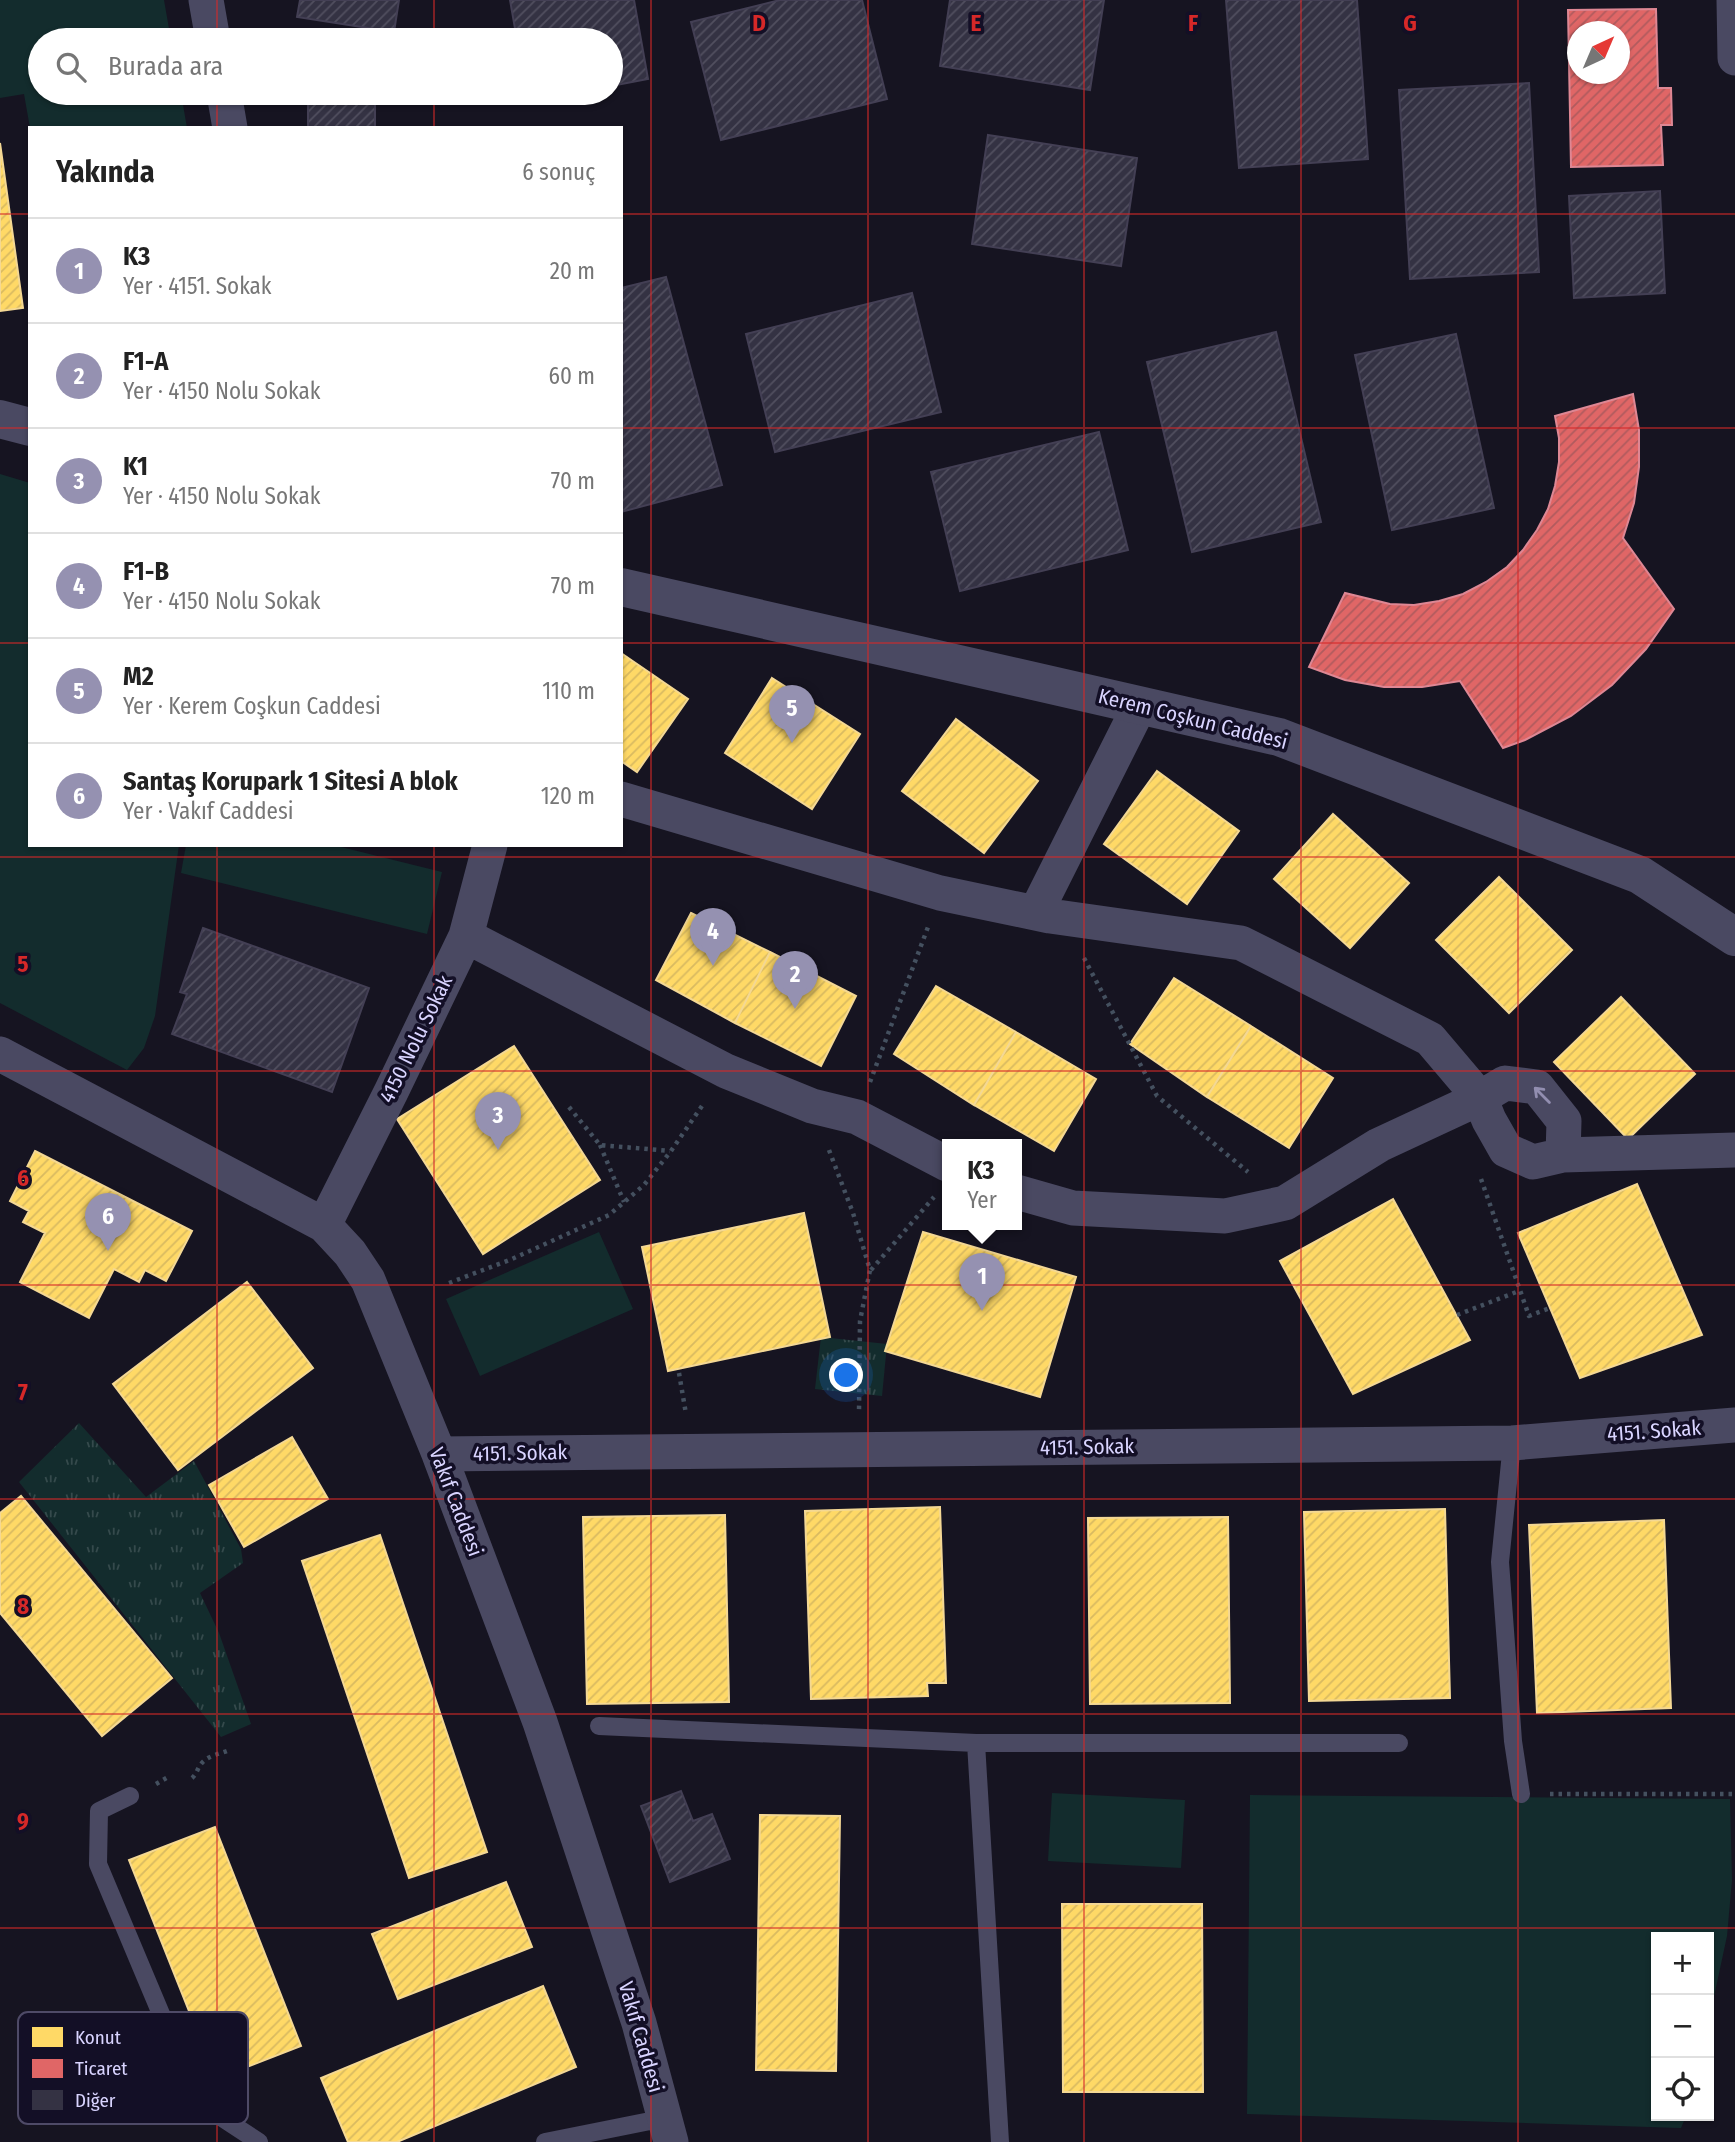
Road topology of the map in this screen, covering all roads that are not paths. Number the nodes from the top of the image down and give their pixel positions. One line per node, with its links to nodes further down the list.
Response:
1 (206, 0): 3 (street)
2 (1734, 0): 4 (street)
3 (212, 28)
4 (1735, 58)
5 (226, 105): 6 (street)
6 (230, 126)
7 (0, 419): 8 (street)
8 (28, 426)
9 (623, 587): 10 (street, Kerem Coşkun Caddesi)
10 (1140, 705): 13 (street); 15 (street, Kerem Coşkun Caddesi)
11 (623, 800): 13 (street)
12 (489, 847): 14 (street, 4150 Nolu Sokak)
13 (1049, 915): 17 (street)
14 (466, 936): 20 (street); 22 (street, 4150 Nolu Sokak)
15 (1735, 937)
16 (0, 1054): 22 (street, Vakıf Caddesi)
17 (1480, 1098): 19 (street); 19 (street, one-way to 17); 21 (street)
18 (1735, 1150): 19 (street)
19 (1563, 1155)
20 (942, 1177)
21 (1022, 1193)
22 (324, 1225): 25 (street, Vakıf Caddesi)
23 (1735, 1425): 24 (street, 4151. Sokak)
24 (1512, 1443): 25 (street, 4151. Sokak); 29 (lane)
25 (439, 1454): 33 (street, Vakıf Caddesi)
26 (599, 1726): 28 (lane)
27 (1399, 1742): 28 (lane)
28 (976, 1743): 36 (lane)
29 (1521, 1794)
30 (130, 1796): 31 (lane)
31 (160, 2012)
32 (232, 2124): 34 (lane)
33 (668, 2130): 35 (lane)
34 (259, 2142)
35 (545, 2142)
36 (1000, 2142)

